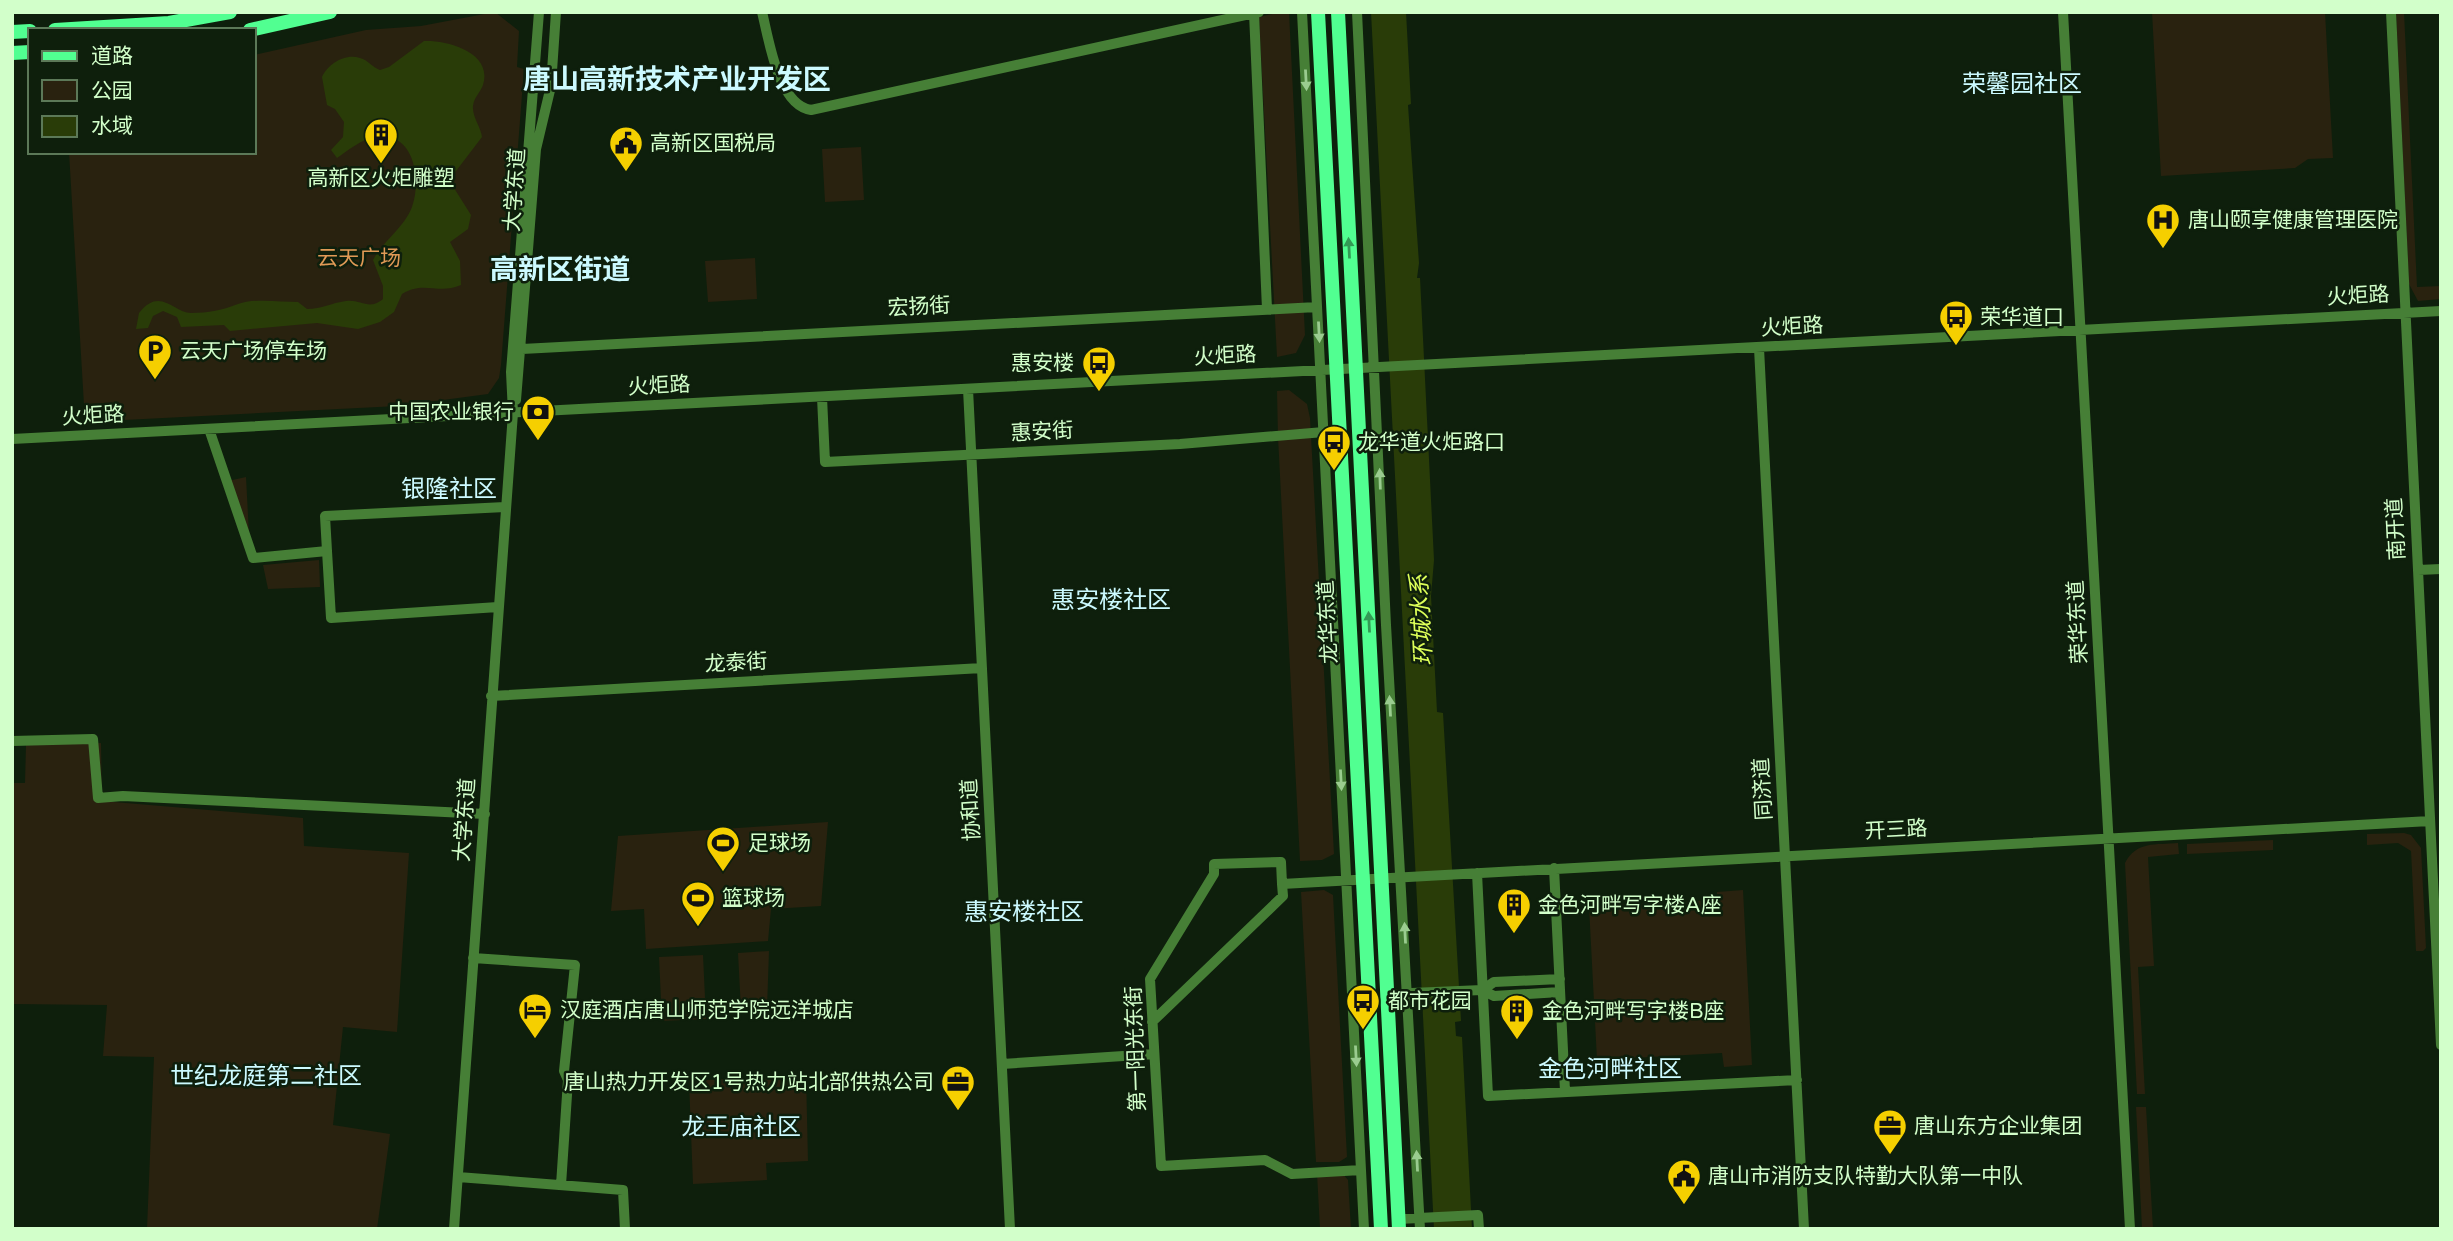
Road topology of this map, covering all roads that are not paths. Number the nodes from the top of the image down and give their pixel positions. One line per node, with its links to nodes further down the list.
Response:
1 (230, 12): 13 (main road)
2 (330, 12): 14 (main road)
3 (538, 12): 27 (street, 大学东道)
4 (556, 12): 21 (street, 大学东道)
5 (762, 12): 12 (street)
6 (1302, 12): 15 (street, one-way to 15)
7 (1318, 12): 24 (main road, 龙华东道)
8 (1338, 12): 23 (main road, 龙华东道, one-way to 8)
9 (1357, 12): 22 (street)
10 (2063, 12): 19 (street, 荣华东道)
11 (2391, 12): 18 (street, 南开道)
12 (1257, 13): 16 (street)
13 (88, 28)
14 (256, 29)
15 (1318, 307): 16 (street, 宏扬街); 24 (street, one-way to 24)
16 (1267, 309): 21 (street, 宏扬街)
17 (2441, 311): 18 (street, 火炬路)
18 (2405, 313): 19 (street, 火炬路); 35 (street, 南开道)
19 (2081, 330): 20 (street, 火炬路); 42 (street, 荣华东道)
20 (1759, 348): 22 (street, 火炬路); 43 (street, 同济道)
21 (523, 349): 27 (street, 大学东道)
22 (1376, 368): 23 (street, 火炬路); 46 (street, one-way to 22)
23 (1356, 369): 24 (street, 火炬路); 47 (main road, 龙华东道, one-way to 23)
24 (1328, 370): 25 (street, 火炬路); 29 (street); 48 (main road, 龙华东道)
25 (968, 389): 26 (street, 火炬路); 31 (street, 协和道)
26 (822, 397): 27 (street, 火炬路); 31 (street, 惠安街)
27 (513, 413): 28 (street, 火炬路); 32 (street, 大学东道)
28 (209, 429): 30 (street, 火炬路); 33 (street)
29 (1324, 432): 31 (street, 惠安街); 49 (street, one-way to 49)
30 (12, 439)
31 (971, 455): 37 (street, 协和道)
32 (505, 507): 33 (street); 36 (street, 大学东道)
33 (327, 551): 36 (street)
34 (2441, 569): 35 (street)
35 (2418, 570): 41 (street, 南开道)
36 (498, 607): 38 (street, 大学东道)
37 (982, 668): 38 (street, 龙泰街); 60 (street, 协和道)
38 (491, 696): 40 (street, 大学东道)
39 (12, 741): 40 (street)
40 (485, 814): 51 (street, 大学东道)
41 (2430, 821): 42 (street, 开三路); 58 (street, 南开道)
42 (2109, 838): 43 (street, 开三路); 68 (street, 荣华东道)
43 (1786, 856): 44 (street, 开三路); 61 (street, 同济道)
44 (1554, 868): 45 (street, 开三路); 52 (street)
45 (1477, 873): 46 (street, 开三路); 53 (street)
46 (1402, 876): 47 (street, 开三路); 55 (street, one-way to 46)
47 (1382, 877): 48 (street, 开三路); 56 (main road, 龙华东道)
48 (1364, 878): 49 (street, 开三路); 73 (main road, 龙华东道)
49 (1347, 880): 50 (street, 开三路); 63 (street, one-way to 63)
50 (1282, 884): 57 (street); 57 (street, 第一阳光东街)
51 (473, 958): 64 (street, 大学东道); 65 (street)
52 (1560, 979): 53 (street); 54 (street)
53 (1477, 990): 54 (street); 55 (street); 62 (street)
54 (1560, 992): 62 (street)
55 (1408, 993): 56 (street); 66 (street, one-way to 55)
56 (1388, 994): 67 (main road, 龙华东道)
57 (1152, 1022): 59 (street, 第一阳光东街)
58 (2441, 1045)
59 (1154, 1054): 60 (street); 63 (street, 第一阳光东街)
60 (1002, 1064): 71 (street, 协和道)
61 (1797, 1080): 62 (street); 75 (street, 同济道)
62 (1565, 1091)
63 (1361, 1170): 72 (street)
64 (457, 1177): 65 (street); 69 (street, 大学东道)
65 (561, 1185): 70 (street)
66 (1424, 1221): 67 (street); 74 (street)
67 (1399, 1224)
68 (2126, 1228)
69 (454, 1229)
70 (625, 1229)
71 (1010, 1229)
72 (1364, 1229)
73 (1381, 1229)
74 (1479, 1229)
75 (1804, 1229)

